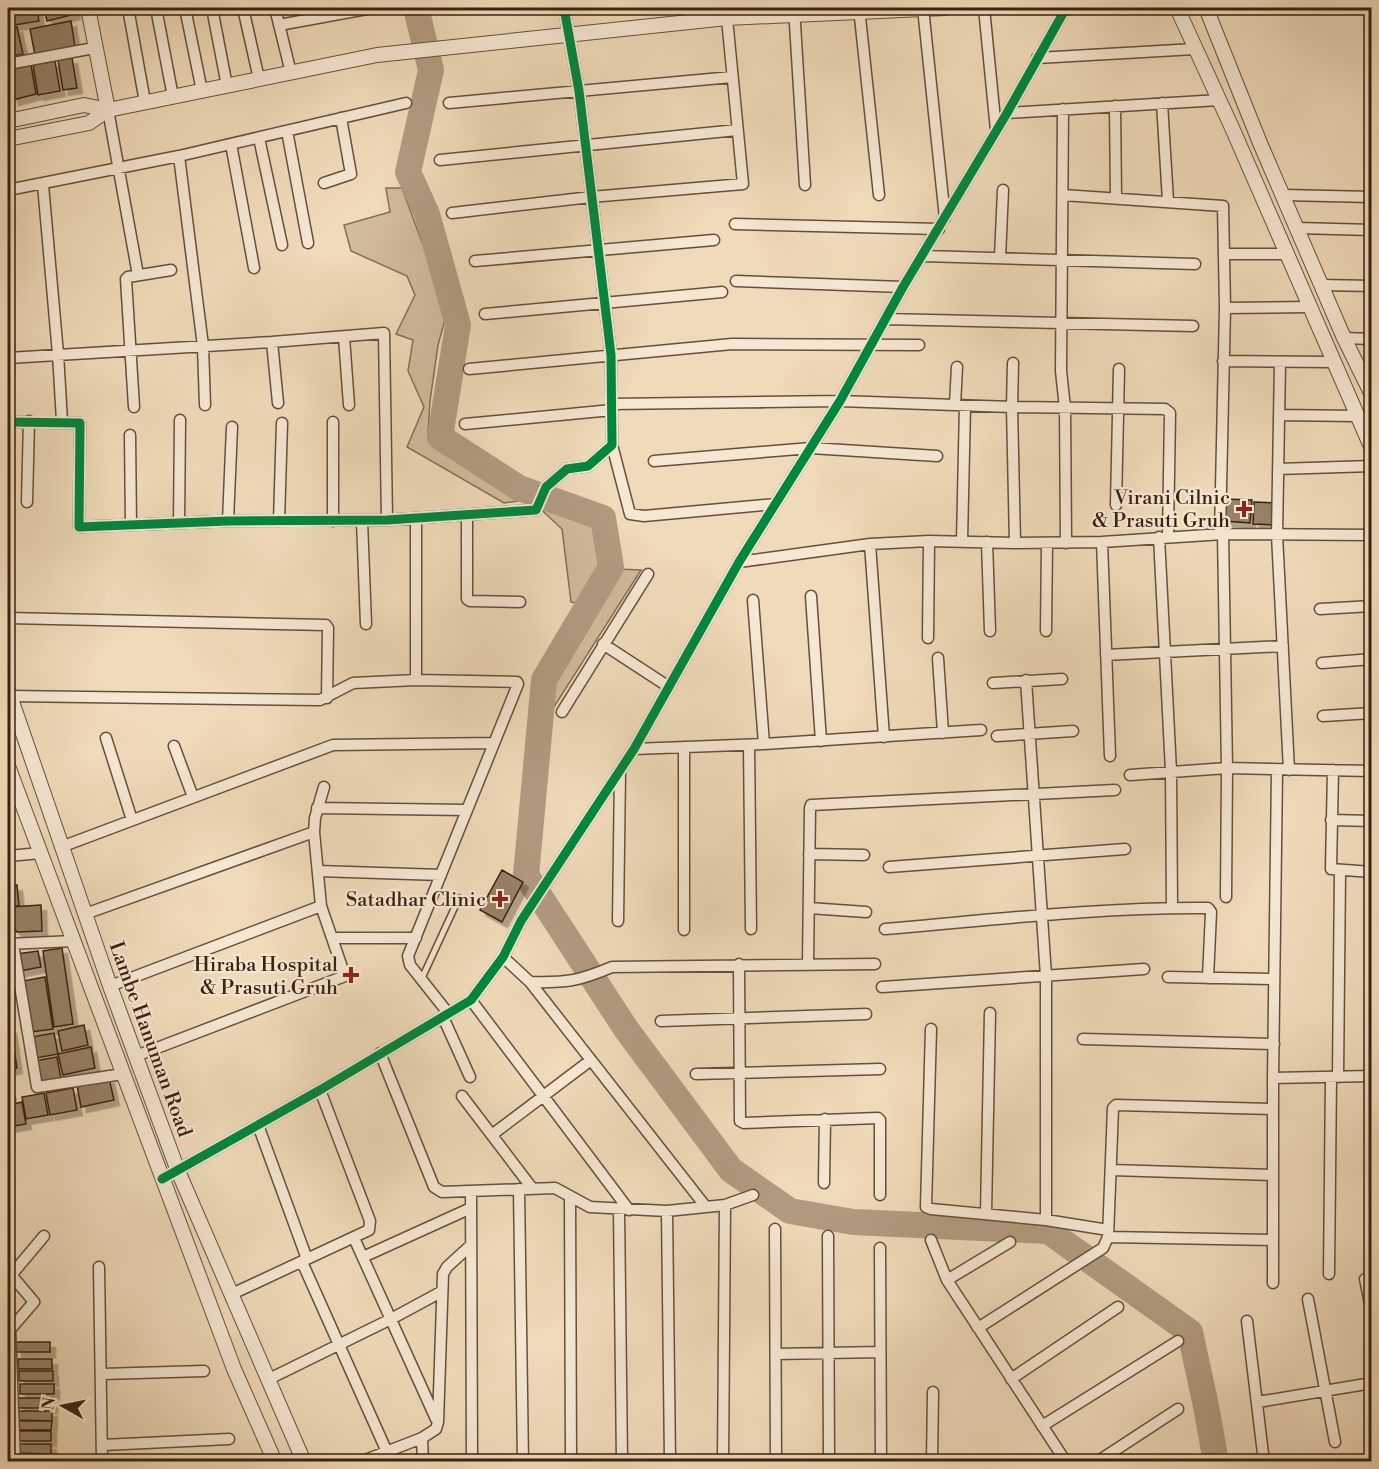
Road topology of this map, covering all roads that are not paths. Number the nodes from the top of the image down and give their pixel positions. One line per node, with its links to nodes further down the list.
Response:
1 (88, 8): 21 (street)
2 (128, 8): 33 (street)
3 (156, 8): 31 (street)
4 (185, 8): 29 (street)
5 (212, 8): 28 (street)
6 (243, 8): 27 (street)
7 (275, 8): 19 (street)
8 (372, 8): 19 (street)
9 (564, 8): 20 (street)
10 (923, 8): 11 (street); 16 (street); 68 (street)
11 (944, 8)
12 (984, 8): 44 (street)
13 (1066, 8): 23 (street)
14 (1177, 8): 22 (street)
15 (1206, 8): 48 (street)
16 (859, 10): 17 (street); 60 (street)
17 (795, 11): 18 (street); 57 (street)
18 (727, 13): 20 (street); 26 (street)
19 (279, 25): 25 (street)
20 (568, 34): 25 (street); 30 (street)
21 (94, 48): 24 (street); 38 (street)
22 (1196, 49): 23 (street); 32 (street)
23 (1037, 58): 40 (street)
24 (8, 64)
25 (291, 73): 27 (street)
26 (732, 77): 30 (street); 43 (street)
27 (259, 79): 28 (street)
28 (227, 86): 29 (street)
29 (202, 91): 31 (street)
30 (579, 91): 35 (street); 50 (street)
31 (173, 97): 33 (street)
32 (1219, 100): 36 (street); 51 (street)
33 (145, 102): 38 (street)
34 (405, 103): 41 (street)
35 (449, 103)
36 (1162, 104): 37 (street); 66 (street)
37 (1115, 106): 39 (street); 65 (street)
38 (108, 110): 42 (street); 47 (street); 54 (street)
39 (1063, 110): 40 (street); 61 (street)
40 (1007, 113): 44 (street)
41 (341, 118): 45 (street); 55 (street)
42 (8, 121)
43 (737, 130): 50 (street); 63 (street)
44 (996, 130): 68 (street)
45 (287, 131): 46 (street); 74 (street)
46 (259, 138): 49 (street); 75 (street)
47 (8, 139)
48 (1260, 143): 51 (street); 62 (street)
49 (231, 144): 52 (street); 84 (street)
50 (586, 146): 53 (street); 63 (street)
51 (1242, 152): 78 (street)
52 (179, 156): 54 (street); 104 (street)
53 (440, 160)
54 (120, 168): 56 (street); 86 (street)
55 (324, 183)
56 (43, 185): 58 (street); 107 (street)
57 (806, 185)
58 (8, 190)
59 (1003, 190): 80 (street)
60 (879, 195)
61 (1063, 195): 65 (street); 81 (street)
62 (1283, 195): 64 (street); 70 (street)
63 (591, 197): 67 (street); 76 (street)
64 (1371, 197)
65 (1116, 198): 66 (street)
66 (1168, 201): 77 (street)
67 (452, 213)
68 (945, 218): 71 (street)
69 (735, 224): 71 (street)
70 (1297, 228): 72 (street); 88 (street)
71 (939, 229): 79 (street)
72 (1371, 230)
73 (714, 240): 76 (street)
74 (308, 243)
75 (282, 245)
76 (597, 251): 82 (street); 92 (street)
77 (1225, 254): 78 (street); 94 (street)
78 (1286, 254): 93 (street)
79 (922, 256): 80 (street); 90 (street)
80 (1000, 258): 81 (street)
81 (1063, 260): 83 (street); 97 (street)
82 (475, 261)
83 (1195, 264)
84 (254, 268)
85 (171, 270): 86 (street)
86 (138, 275): 106 (street)
87 (736, 281): 90 (street)
88 (1322, 285): 89 (street); 100 (street)
89 (1371, 286)
90 (903, 287): 96 (street)
91 (722, 292): 92 (street)
92 (604, 304): 95 (street); 108 (street)
93 (1309, 307): 94 (street); 112 (street)
94 (1225, 308): 110 (street)
95 (485, 314)
96 (885, 319): 97 (street); 103 (street)
97 (1061, 322): 98 (street); 126 (street)
98 (1192, 326)
99 (344, 337): 102 (street); 121 (street); 151 (street)
100 (1344, 338): 101 (street); 117 (street)
101 (1371, 339)
102 (272, 342): 104 (street); 119 (street)
103 (871, 344): 105 (street); 108 (street); 118 (street)
104 (203, 345): 106 (street); 120 (street)
105 (919, 345)
106 (131, 351): 107 (street); 123 (street)
107 (58, 354): 109 (street); 131 (street)
108 (611, 355): 115 (street); 124 (street)
109 (8, 358)
110 (1223, 361): 111 (street); 158 (street)
111 (1280, 362): 112 (street); 128 (street)
112 (1333, 362): 129 (street)
113 (1013, 363): 125 (street)
114 (957, 367): 122 (street)
115 (469, 369)
116 (1119, 369): 127 (street)
117 (1371, 394)
118 (840, 401): 122 (street); 124 (street); 140 (street)
119 (278, 403)
120 (205, 405)
121 (349, 405)
122 (960, 405): 125 (street); 163 (street)
123 (134, 407)
124 (612, 407): 136 (street); 139 (street)
125 (1012, 407): 126 (street); 166 (street)
126 (1065, 408): 127 (street); 168 (street)
127 (1117, 409): 148 (street); 161 (street)
128 (1279, 415): 129 (street); 145 (street)
129 (1356, 416): 141 (street)
130 (180, 420): 156 (street)
131 (62, 421): 133 (street); 157 (street)
132 (8, 422): 133 (street)
133 (29, 422): 146 (street)
134 (333, 422): 154 (street)
135 (282, 423): 153 (street)
136 (465, 424)
137 (232, 427): 152 (street)
138 (130, 435): 157 (street)
139 (612, 445): 147 (street); 149 (street)
140 (811, 448): 142 (street); 143 (street); 147 (street)
141 (1371, 449)
142 (937, 456)
143 (654, 461)
144 (1371, 466): 145 (street)
145 (1278, 469): 159 (street)
146 (27, 502)
147 (775, 504): 170 (street)
148 (1116, 505)
149 (467, 515): 150 (street); 174 (street)
150 (416, 519): 151 (street); 191 (street)
151 (387, 520): 155 (street)
152 (228, 521): 153 (street); 156 (street)
153 (279, 521): 154 (street)
154 (333, 521): 155 (street)
155 (362, 521): 178 (street)
156 (179, 523): 157 (street)
157 (131, 525)
158 (1222, 534): 159 (street); 161 (street); 184 (street)
159 (1277, 535): 160 (street); 183 (street)
160 (1371, 535)
161 (1164, 536): 165 (street); 185 (street)
162 (929, 541): 163 (street); 169 (street); 181 (street)
163 (962, 541): 164 (street)
164 (987, 542): 166 (street); 179 (street)
165 (1102, 542): 168 (street); 186 (street)
166 (1015, 543): 167 (street)
167 (1047, 543): 168 (street); 180 (street)
168 (1066, 543)
169 (870, 544): 170 (street); 205 (street)
170 (739, 562): 194 (street)
171 (648, 574): 182 (street)
172 (811, 596): 207 (street)
173 (753, 600): 209 (street)
174 (520, 602)
175 (1371, 606): 176 (street)
176 (1320, 609)
177 (8, 618): 196 (street)
178 (366, 624)
179 (990, 630)
180 (1046, 631)
181 (928, 638)
182 (603, 644): 194 (street); 197 (street)
183 (1283, 646): 184 (street); 217 (street)
184 (1226, 649): 185 (street); 216 (street)
185 (1166, 652): 186 (street); 220 (street)
186 (1106, 655): 214 (street)
187 (938, 658): 202 (street)
188 (1371, 659): 189 (street)
189 (1322, 663)
190 (1062, 679): 192 (street)
191 (416, 680): 196 (street); 208 (street)
192 (1026, 680): 193 (street); 203 (street)
193 (993, 683)
194 (669, 687): 213 (street)
195 (8, 693): 196 (street); 234 (street, Lambe Hanuman Road)
196 (327, 698)
197 (562, 712)
198 (1371, 713): 199 (street)
199 (1323, 716)
200 (981, 730): 202 (street)
201 (1072, 731): 203 (street)
202 (943, 733): 205 (street)
203 (1031, 734): 204 (street); 226 (street)
204 (997, 736)
205 (884, 737): 207 (street)
206 (106, 738): 230 (street)
207 (821, 741): 209 (street)
208 (494, 744): 227 (street); 229 (street)
209 (764, 744): 210 (street)
210 (749, 745): 212 (street); 255 (street)
211 (174, 746): 227 (street)
212 (684, 747): 213 (street); 257 (street)
213 (634, 749): 219 (street)
214 (1110, 756)
215 (8, 766): 224 (street)
216 (1227, 768): 217 (street); 220 (street); 246 (street)
217 (1283, 770): 218 (street); 271 (street)
218 (1334, 770): 221 (street); 231 (street)
219 (620, 771): 254 (street); 262 (street)
220 (1171, 771): 222 (street); 250 (street)
221 (1371, 771)
222 (1130, 775)
223 (324, 787): 228 (street)
224 (12, 789): 236 (street)
225 (1115, 790): 226 (street)
226 (1034, 794): 237 (street); 240 (street)
227 (193, 797): 230 (street)
228 (317, 808): 229 (street); 233 (street)
229 (467, 810): 245 (street)
230 (132, 820): 234 (street)
231 (1331, 820): 232 (street); 242 (street)
232 (1371, 821)
233 (314, 832): 243 (street); 252 (street)
234 (61, 847): 252 (street, Lambe Hanuman Road)
235 (1125, 849): 240 (street)
236 (41, 854): 239 (street); 260 (street)
237 (809, 854): 238 (street); 249 (street)
238 (864, 855)
239 (8, 856)
240 (1039, 856): 241 (street); 253 (street)
241 (889, 867)
242 (1340, 871): 244 (street); 293 (street)
243 (318, 872): 245 (street); 248 (street)
244 (1371, 872)
245 (441, 875): 259 (street)
246 (1226, 897)
247 (459, 898): 270 (lane)
248 (321, 906): 258 (street); 273 (street)
249 (809, 908): 251 (street); 263 (street)
250 (1172, 908): 253 (street); 269 (street)
251 (866, 912)
252 (85, 914): 273 (street, Lambe Hanuman Road)
253 (1043, 916): 256 (street); 267 (street)
254 (618, 921)
255 (751, 929)
256 (885, 929)
257 (684, 930)
258 (332, 938): 259 (street); 285 (street)
259 (416, 938): 270 (street)
260 (74, 941): 261 (street); 289 (street)
261 (10, 944): 289 (street)
262 (503, 957): 272 (street); 275 (street)
263 (808, 963): 264 (street); 265 (street)
264 (739, 964): 272 (street); 279 (street)
265 (875, 964)
266 (1144, 969): 267 (street)
267 (1046, 976): 274 (street); 319 (street)
268 (1168, 977): 269 (street)
269 (1208, 978): 271 (street)
270 (421, 979): 278 (street)
271 (1274, 979): 283 (street)
272 (530, 982): 286 (street)
273 (110, 986): 285 (street, Lambe Hanuman Road)
274 (882, 987)
275 (471, 1000): 278 (street); 297 (street)
276 (990, 1013): 318 (street)
277 (866, 1014): 279 (street)
278 (445, 1015): 284 (street); 292 (street)
279 (739, 1018): 280 (street); 288 (street)
280 (660, 1020)
281 (931, 1029): 318 (street)
282 (1083, 1039): 283 (street)
283 (1274, 1044): 294 (street)
284 (380, 1053): 295 (street); 309 (street)
285 (136, 1056): 303 (street, Lambe Hanuman Road)
286 (591, 1060): 297 (street); 314 (street)
287 (880, 1069): 288 (street)
288 (739, 1073): 290 (street); 299 (street)
289 (123, 1074): 305 (street)
290 (696, 1074)
291 (1371, 1076): 293 (street)
292 (470, 1077)
293 (1334, 1077): 294 (street); 334 (street)
294 (1273, 1078): 298 (street)
295 (320, 1090): 300 (street); 324 (street)
296 (462, 1096): 301 (street)
297 (544, 1097): 301 (street); 316 (street)
298 (1273, 1109): 302 (street); 304 (street)
299 (825, 1119): 306 (street); 311 (street)
300 (258, 1125): 303 (street); 331 (street)
301 (492, 1134): 307 (street)
302 (1111, 1170): 304 (street); 321 (street)
303 (178, 1171): 305 (street); 339 (street, Lambe Hanuman Road)
304 (1273, 1175): 326 (street)
305 (162, 1179): 371 (street)
306 (824, 1184)
307 (532, 1188): 308 (street); 312 (street)
308 (519, 1189): 309 (street); 376 (street)
309 (471, 1191): 315 (street)
310 (753, 1195): 313 (street)
311 (880, 1195)
312 (570, 1196): 316 (street); 377 (street)
313 (725, 1205): 314 (street); 380 (street)
314 (706, 1207): 317 (street)
315 (471, 1208): 328 (street); 330 (street)
316 (624, 1210): 317 (street); 378 (street)
317 (667, 1211): 379 (street)
318 (986, 1213): 319 (street)
319 (1046, 1220): 321 (street)
320 (775, 1229): 351 (street)
321 (1108, 1233): 326 (street); 345 (street)
322 (44, 1236): 333 (street)
323 (828, 1236): 350 (street)
324 (354, 1238): 330 (street); 331 (street)
325 (930, 1240): 336 (street)
326 (1273, 1240): 337 (street)
327 (1010, 1242): 336 (street)
328 (471, 1245): 338 (street); 375 (street)
329 (880, 1248): 349 (street)
330 (363, 1257): 343 (street)
331 (304, 1261): 339 (street); 348 (street)
332 (99, 1267): 353 (street)
333 (9, 1274): 346 (street)
334 (1329, 1274)
335 (1365, 1279): 342 (street)
336 (947, 1280): 345 (street)
337 (1273, 1283)
338 (441, 1292): 343 (street); 361 (street)
339 (232, 1294): 354 (street, Lambe Hanuman Road)
340 (1308, 1299): 358 (street)
341 (1118, 1307): 355 (street)
342 (1371, 1313)
343 (391, 1319): 348 (street); 361 (street)
344 (1247, 1321): 359 (street)
345 (978, 1328): 355 (street)
346 (9, 1330): 369 (street)
347 (1178, 1341): 362 (street)
348 (339, 1344): 354 (street); 367 (street)
349 (879, 1352): 350 (street); 383 (street)
350 (828, 1353): 351 (street); 382 (street)
351 (776, 1354): 381 (street)
352 (204, 1371): 353 (street)
353 (102, 1374): 366 (street)
354 (269, 1378): 372 (street, Lambe Hanuman Road)
355 (1011, 1378): 362 (street)
356 (1371, 1383): 358 (street)
357 (933, 1392): 384 (street)
358 (1326, 1392): 359 (street); 365 (street)
359 (1258, 1402): 387 (street)
360 (1178, 1409): 386 (street)
361 (438, 1422): 363 (street)
362 (1042, 1426): 385 (street)
363 (423, 1438): 367 (street); 374 (street)
364 (229, 1439): 366 (street)
365 (1335, 1442)
366 (103, 1445): 370 (street)
367 (387, 1452): 368 (street)
368 (374, 1459): 373 (street)
369 (15, 1461)
370 (102, 1461)
371 (275, 1461)
372 (304, 1461)
373 (360, 1461)
374 (423, 1461)
375 (472, 1461)
376 (523, 1461)
377 (571, 1461)
378 (622, 1461)
379 (670, 1461)
380 (723, 1461)
381 (776, 1461)
382 (829, 1461)
383 (881, 1461)
384 (932, 1461)
385 (1066, 1461)
386 (1097, 1461)
387 (1264, 1461)

